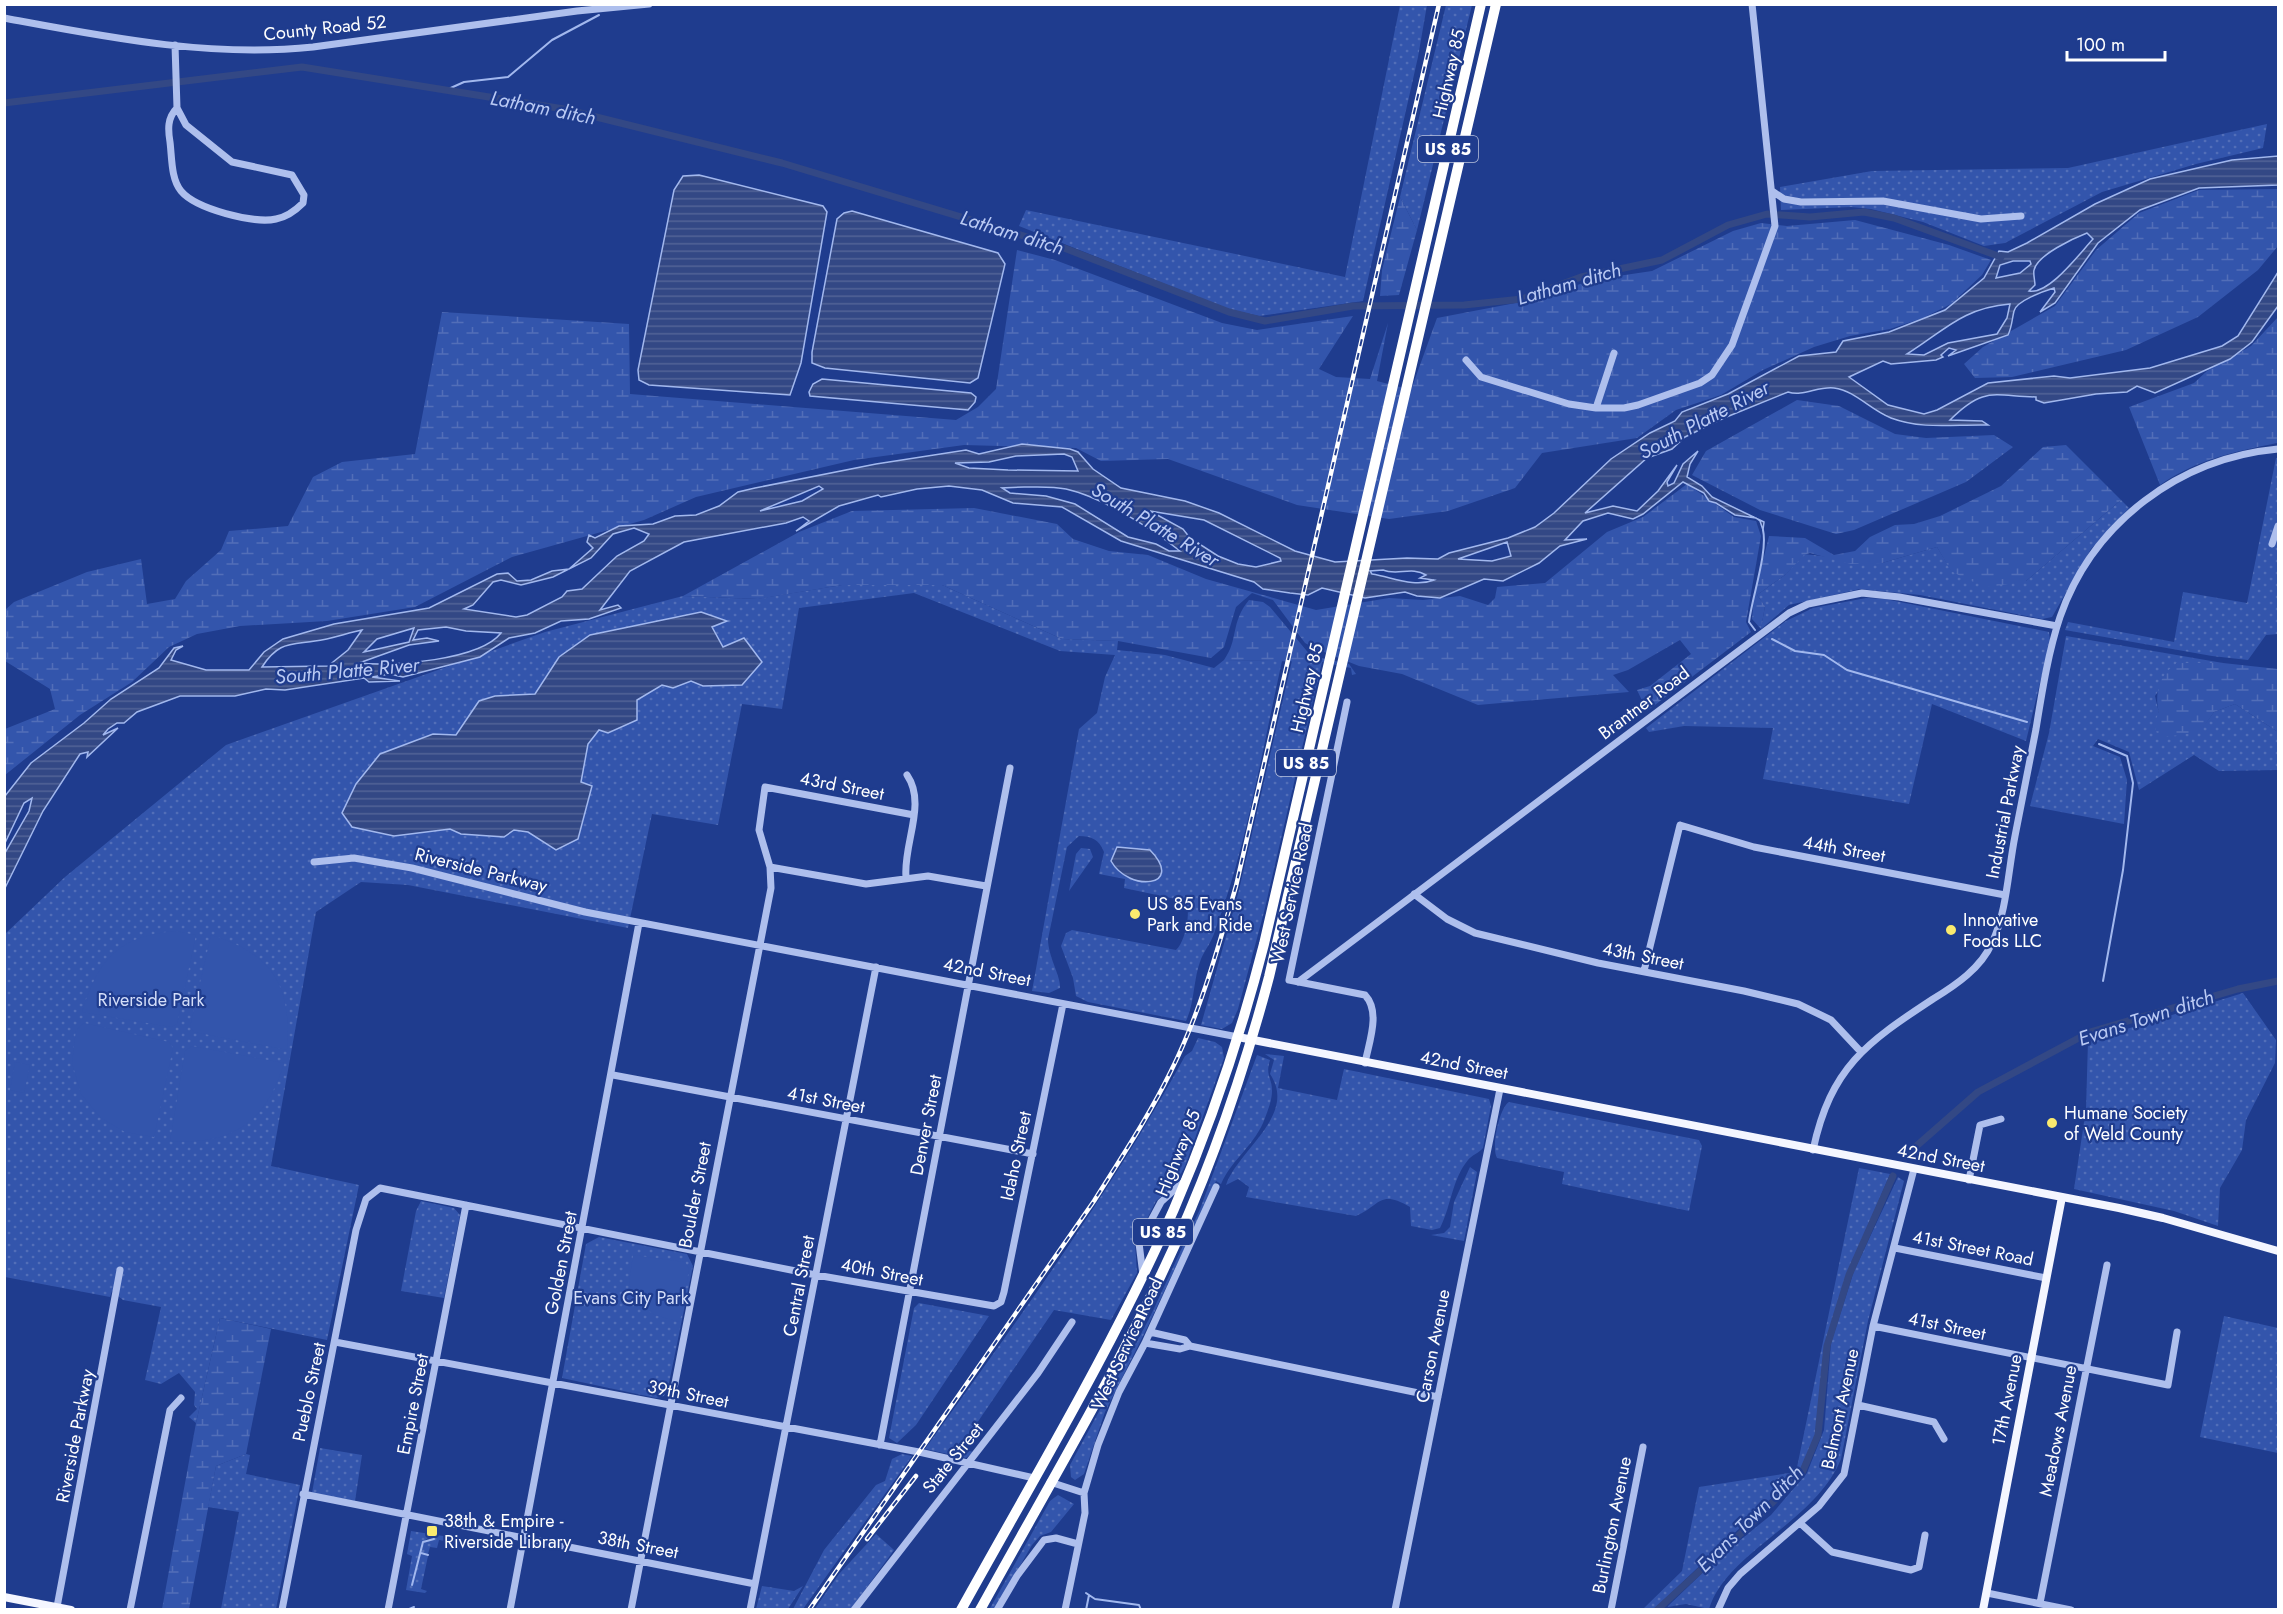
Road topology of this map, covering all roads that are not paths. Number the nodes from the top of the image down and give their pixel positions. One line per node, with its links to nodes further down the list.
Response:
1 (649, 4): 6 (street, County Road 52)
2 (1481, 4): 35 (highway, Highway 85 / US 85)
3 (1496, 4): 36 (highway, Highway 85 / US 85)
4 (1752, 4): 8 (street)
5 (4, 18): 6 (street, County Road 52)
6 (175, 45): 7 (street)
7 (177, 108): 7 (street)
8 (1773, 191): 9 (street); 12 (street)
9 (2021, 216)
10 (1614, 353): 12 (street)
11 (1466, 360): 12 (street)
12 (1596, 408)
13 (2278, 448): 16 (street, Industrial Parkway)
14 (2278, 526): 15 (street)
15 (2272, 544)
16 (2057, 626): 26 (street, Brantner Road); 27 (street, Industrial Parkway)
17 (1347, 702): 32 (street, West Service Road)
18 (1010, 768): 25 (street, Denver Street)
19 (907, 775): 21 (street)
20 (765, 787): 21 (street, 43rd Street); 23 (street, Boulder Street)
21 (914, 815): 24 (street)
22 (314, 862): 28 (street, Riverside Parkway)
23 (770, 867): 24 (street); 29 (street, Boulder Street)
24 (906, 877): 25 (street)
25 (986, 886): 33 (street, Denver Street)
26 (1414, 894): 31 (street, 43th Street); 32 (street, Brantner Road)
27 (2005, 895): 31 (street, 44th Street); 37 (street, Industrial Parkway)
28 (639, 922): 29 (street, 42nd Street); 39 (street, Golden Street)
29 (759, 944): 30 (street, 42nd Street); 41 (street, Boulder Street)
30 (876, 967): 33 (street, 42nd Street); 43 (street, Central Street)
31 (1644, 970): 37 (street, 43th Street)
32 (1298, 982): 38 (street, West Service Road)
33 (969, 986): 34 (street, 42nd Street); 44 (street, Denver Street)
34 (1063, 1004): 35 (street, 42nd Street); 46 (street, Idaho Street)
35 (1238, 1037): 36 (main road, 42nd Street); 48 (highway, Highway 85 / US 85)
36 (1252, 1040): 38 (main road, 42nd Street); 86 (highway, Highway 85 / US 85)
37 (1861, 1052): 45 (street, Industrial Parkway)
38 (1365, 1063): 40 (main road, 42nd Street)
39 (613, 1075): 41 (street, 41st Street); 54 (street, Golden Street)
40 (1500, 1089): 45 (main road, 42nd Street); 76 (street, Carson Avenue)
41 (729, 1096): 43 (street, 41st Street); 57 (street, Boulder Street)
42 (2001, 1119): 49 (street)
43 (846, 1120): 44 (street, 41st Street); 60 (street, Central Street)
44 (939, 1137): 46 (street, 41st Street); 63 (street, Denver Street)
45 (1813, 1150): 47 (main road, 42nd Street)
46 (1033, 1154): 64 (street, Idaho Street)
47 (1914, 1169): 49 (main road, 42nd Street); 55 (street, Belmont Avenue)
48 (1187, 1178): 61 (highway, Highway 85 / US 85); 61 (street)
49 (1969, 1180): 52 (main road, 42nd Street)
50 (1216, 1186): 67 (street, West Service Road)
51 (380, 1188): 53 (street, 40th Street); 69 (street, Pueblo Street)
52 (2062, 1197): 56 (main road, 42nd Street); 62 (main road, 17th Avenue)
53 (466, 1205): 54 (street, 40th Street); 73 (street, Empire Street)
54 (583, 1229): 57 (street, 40th Street); 75 (street, Golden Street)
55 (1895, 1248): 62 (street, 41st Street Road); 66 (street, Belmont Avenue)
56 (2278, 1251)
57 (699, 1252): 60 (street, 40th Street); 79 (street, Boulder Street)
58 (2107, 1265): 74 (street, Meadows Avenue)
59 (120, 1270): 99 (street, Riverside Parkway)
60 (816, 1275): 63 (street, 40th Street); 80 (street, Central Street)
61 (1143, 1276): 85 (highway, Highway 85 / US 85)
62 (2046, 1278): 72 (main road, 17th Avenue)
63 (909, 1292): 64 (street, 40th Street); 82 (street, Denver Street)
64 (990, 1306)
65 (1072, 1322): 84 (street, State Street)
66 (1873, 1326): 72 (street, 41st Street); 78 (street, Belmont Avenue)
67 (1150, 1332): 70 (street, West Service Road); 71 (street)
68 (2177, 1332): 74 (street, 41st Street)
69 (335, 1342): 73 (street, 39th Street); 88 (street, Pueblo Street)
70 (1145, 1343): 71 (street); 87 (street, West Service Road)
71 (1190, 1346): 76 (street)
72 (2031, 1359): 74 (street, 41st Street); 96 (main road, 17th Avenue)
73 (437, 1362): 75 (street, 39th Street); 89 (street, Empire Street)
74 (2085, 1370): 98 (street, Meadows Avenue)
75 (553, 1384): 79 (street, 39th Street); 92 (street, Golden Street)
76 (1438, 1397): 112 (street, Carson Avenue)
77 (181, 1398): 101 (street)
78 (1858, 1405): 81 (street); 90 (street, Belmont Avenue)
79 (670, 1406): 80 (street, 39th Street); 94 (street, Boulder Street)
80 (787, 1428): 82 (street, 39th Street); 95 (street, Central Street)
81 (1944, 1439)
82 (880, 1445): 84 (street, 39th Street)
83 (1643, 1447): 113 (street, Burlington Avenue)
84 (966, 1465): 85 (street, 39th Street); 107 (street, State Street)
85 (1034, 1478): 108 (highway, Highway 85 / US 85)
86 (1050, 1482): 87 (street); 109 (highway, Highway 85 / US 85)
87 (1084, 1493): 93 (street, West Service Road)
88 (303, 1494): 89 (street, 38th Street); 102 (street, Pueblo Street)
89 (407, 1514): 92 (street, 38th Street); 103 (street, Empire Street)
90 (1801, 1524): 91 (street); 114 (street, Belmont Avenue)
91 (1925, 1535)
92 (524, 1538): 94 (street, 38th Street); 104 (street, Golden Street)
93 (1078, 1544): 110 (street); 111 (street, West Service Road)
94 (640, 1561): 95 (street, 38th Street); 105 (street, Boulder Street)
95 (755, 1584): 106 (street, Central Street)
96 (1986, 1593): 98 (street); 115 (main road, 17th Avenue)
97 (4, 1597): 99 (main road)
98 (2040, 1603): 116 (street)
99 (57, 1607): 100 (main road)
100 (71, 1610)
101 (130, 1610)
102 (282, 1610)
103 (388, 1610)
104 (510, 1610)
105 (631, 1610)
106 (750, 1610)
107 (854, 1610)
108 (961, 1610)
109 (980, 1610)
110 (997, 1610)
111 (1065, 1610)
112 (1395, 1610)
113 (1611, 1610)
114 (1718, 1610)
115 (1983, 1610)
116 (2071, 1610)

